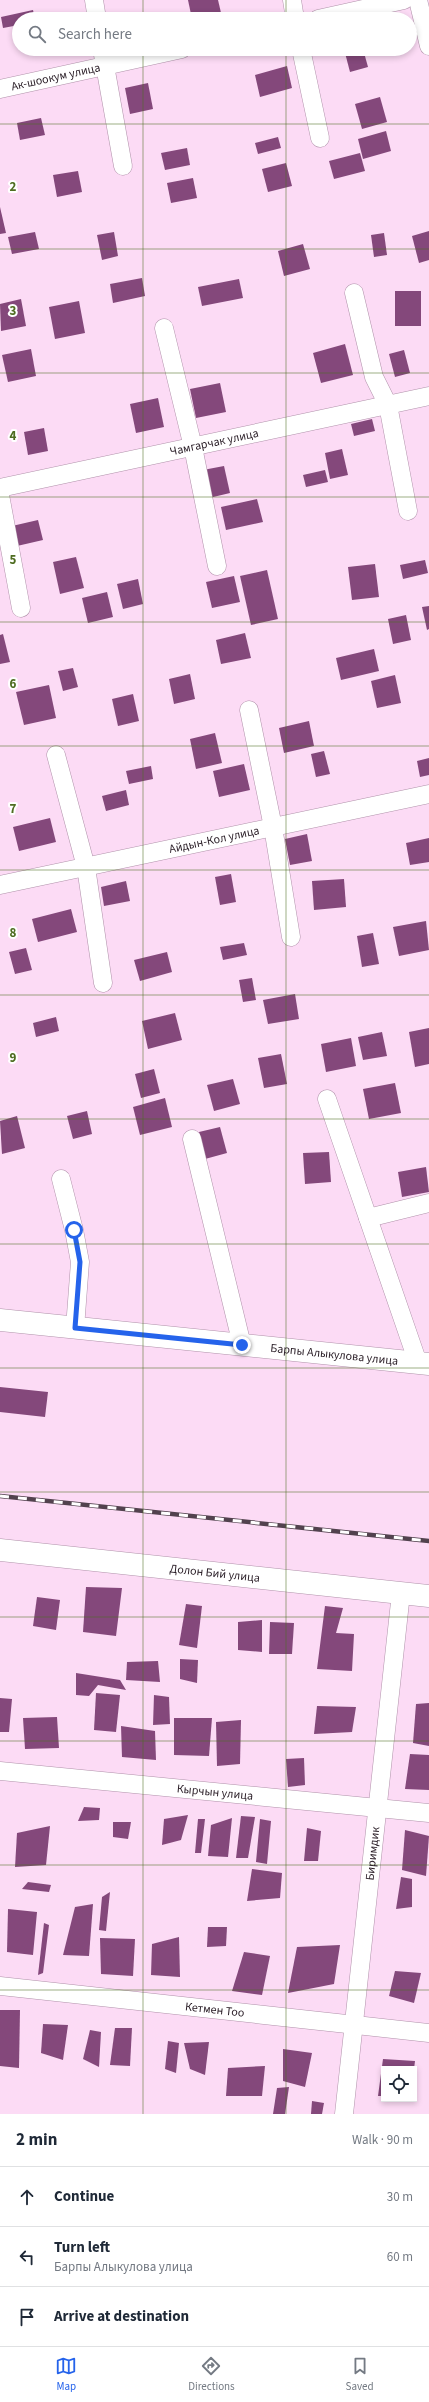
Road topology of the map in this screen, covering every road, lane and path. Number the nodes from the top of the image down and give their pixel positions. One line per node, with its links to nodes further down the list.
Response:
1 (94, 0): 5 (street)
2 (292, 0): 6 (street)
3 (404, 0): 7 (street)
4 (418, 0): 8 (street)
5 (96, 12)
6 (294, 12)
7 (350, 12)
8 (429, 46)
9 (121, 56): 11 (street, Ак-шоокум улица)
10 (302, 56): 13 (street)
11 (103, 58): 12 (street, Ак-шоокум улица); 14 (street)
12 (0, 89)
13 (320, 138)
14 (123, 166)
15 (354, 293): 18 (street)
16 (164, 328): 19 (street)
17 (429, 396): 18 (street, Чамгарчак улица)
18 (388, 405): 19 (street, Чамгарчак улица); 22 (street)
19 (193, 446): 20 (street, Чамгарчак улица); 23 (street)
20 (0, 488)
21 (0, 495): 24 (street)
22 (408, 511)
23 (217, 566)
24 (21, 608)
25 (249, 710): 28 (street)
26 (56, 755): 29 (street)
27 (429, 794): 28 (street, Айдын-Кол улица)
28 (273, 827): 29 (street, Айдын-Кол улица); 31 (street)
29 (86, 867): 30 (street, Айдын-Кол улица); 32 (street)
30 (0, 885)
31 (291, 937)
32 (103, 983)
33 (327, 1099): 37 (street)
34 (192, 1139): 40 (street)
35 (61, 1178): 39 (street)
36 (429, 1203): 37 (street)
37 (368, 1218): 41 (street)
38 (0, 1320): 39 (street, Барпы Алыкулова улица)
39 (75, 1328): 40 (street, Барпы Алыкулова улица)
40 (242, 1345): 41 (street, Барпы Алыкулова улица)
41 (423, 1364)
42 (0, 1550): 43 (street, Долон Бий улица)
43 (401, 1593): 44 (street, Долон Бий улица); 46 (street, Биримдик)
44 (429, 1596)
45 (0, 1771): 46 (street, Кырчын улица)
46 (378, 1807): 47 (street, Кырчын улица); 49 (street, Биримдик)
47 (429, 1813)
48 (0, 1986): 49 (street, Кетмен Тоо)
49 (354, 2025): 50 (street, Кетмен Тоо); 51 (street, Биримдик)
50 (429, 2033)
51 (344, 2114)

